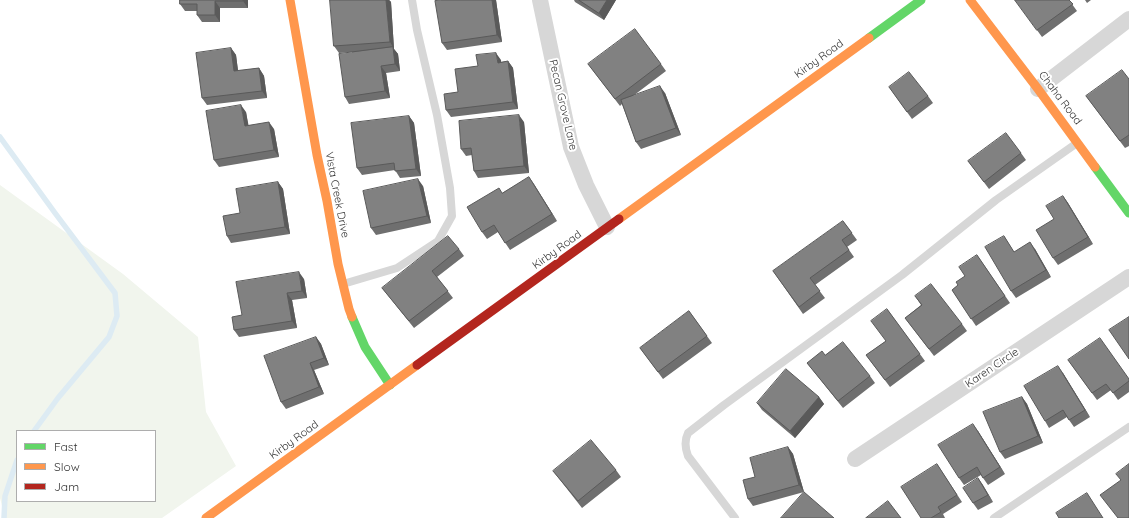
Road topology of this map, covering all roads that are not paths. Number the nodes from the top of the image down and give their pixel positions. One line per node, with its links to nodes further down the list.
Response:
1 (290, 0): 12 (street, Vista Creek Drive)
2 (412, 0): 12 (lane)
3 (540, 0): 10 (street, Pecan Grove Lane)
4 (921, 0): 10 (street, Kirby Road)
5 (970, 0): 7 (street, Chaha Road)
6 (1129, 19): 7 (street)
7 (1038, 89): 8 (street, Chaha Road)
8 (1078, 143): 9 (street, Chaha Road); 17 (lane)
9 (1129, 212)
10 (607, 227): 13 (street, Kirby Road)
11 (1129, 277): 15 (street, Karen Circle)
12 (343, 284): 13 (street, Vista Creek Drive)
13 (390, 385): 16 (street, Kirby Road)
14 (1129, 427): 18 (lane)
15 (855, 459)
16 (206, 518)
17 (734, 518)
18 (994, 518)

